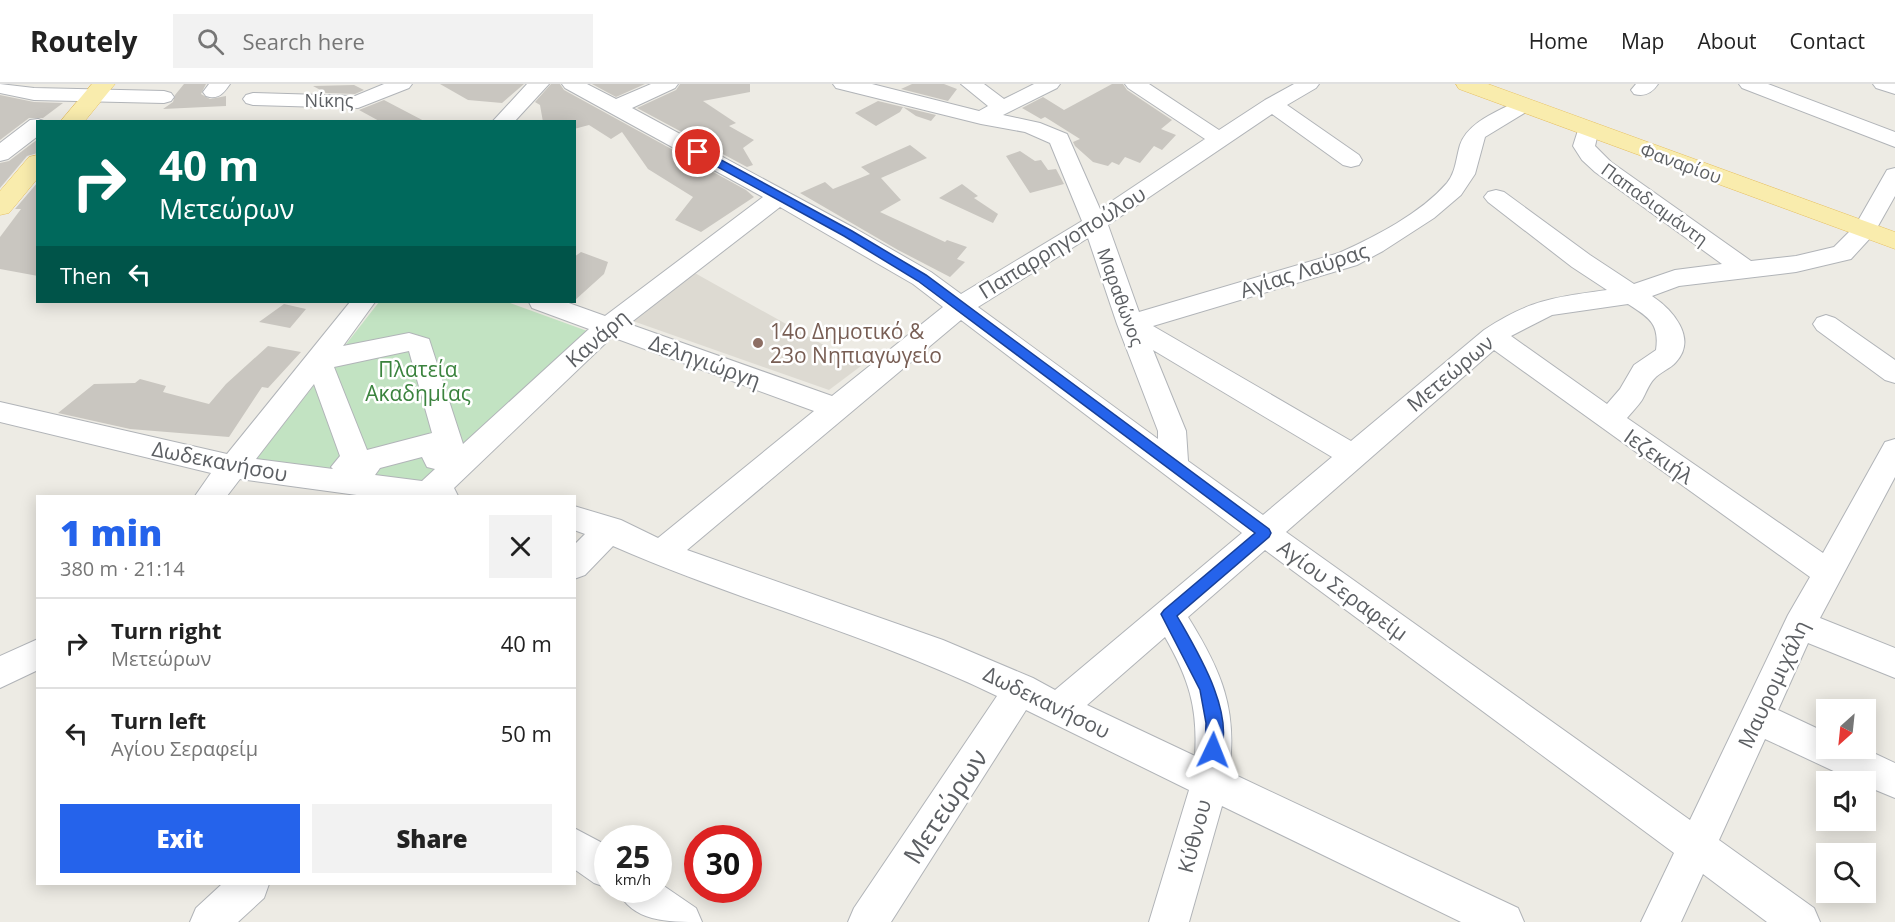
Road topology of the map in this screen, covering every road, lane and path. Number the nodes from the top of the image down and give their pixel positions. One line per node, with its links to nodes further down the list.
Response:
1 (402, 84): 17 (street, Νίκης)
2 (539, 84): 24 (street)
3 (572, 84): 20 (street, Αγίου Σεραφείμ)
4 (668, 84): 20 (street)
5 (843, 84): 21 (street, Μαραθώνος)
6 (971, 84): 21 (street)
7 (1050, 84): 21 (street)
8 (1135, 84): 27 (street)
9 (1309, 84): 18 (street, Παπαρρηγοπούλου)
10 (1467, 84): 19 (main road, Φαναρίου)
11 (1749, 84): 28 (street)
12 (1883, 84): 14 (street)
13 (0, 87): 15 (street)
14 (1895, 88)
15 (91, 92): 16 (street); 22 (street); 23 (main road)
16 (164, 98)
17 (254, 99)
18 (1272, 104): 27 (street, Παπαρρηγοπούλου); 30 (street)
19 (1524, 105): 26 (main road, Φαναρίου); 44 (street, Αγίας Λαύρας)
20 (616, 107): 33 (street, Αγίου Σεραφείμ)
21 (992, 113): 36 (street, Μαραθώνος)
22 (45, 120)
23 (72, 120)
24 (504, 120)
25 (36, 127): 29 (street)
26 (1588, 129): 37 (main road, Φαναρίου); 39 (street, Παπαδιαμάντη)
27 (1219, 139): 36 (street, Παπαρρηγοπούλου)
28 (1895, 140)
29 (0, 154)
30 (1351, 160)
31 (36, 164): 35 (main road)
32 (1895, 175): 37 (street, Μετεώρων)
33 (779, 196): 43 (street, Αγίου Σεραφείμ); 46 (street, Κανάρη)
34 (1496, 197): 40 (street)
35 (0, 207)
36 (1095, 223): 43 (street, Παπαρρηγοπούλου); 44 (street, Μαραθώνος)
37 (1865, 230): 38 (main road, Φαναρίου); 39 (street, Μετεώρων)
38 (1895, 241)
39 (1745, 269): 40 (street, Μετεώρων)
40 (1629, 295): 47 (street, Μετεώρων); 52 (street)
41 (362, 303): 56 (street)
42 (544, 303): 46 (street, Δεληγιώργη)
43 (961, 306): 50 (street, Παπαρρηγοπούλου); 55 (street, Αγίου Σεραφείμ)
44 (1130, 324): 54 (street); 55 (street, Μαραθώνος)
45 (1826, 324): 49 (street)
46 (608, 326): 50 (street, Δεληγιώργη); 58 (street, Κανάρη)
47 (1493, 336): 52 (street, Ιεζεκιήλ); 54 (street, Μετεώρων)
48 (321, 367): 48 (street)
49 (1895, 373)
50 (836, 408): 62 (street, Παπαρρηγοπούλου)
51 (0, 412): 56 (street, Δωδεκανήσου)
52 (1609, 420): 64 (street, Ιεζεκιήλ)
53 (1895, 450): 64 (street, Μαυρομιχάλη)
54 (1353, 456): 61 (street, Μετεώρων)
55 (1174, 464): 61 (street, Αγίου Σεραφείμ)
56 (234, 467): 57 (street); 58 (street, Δωδεκανήσου)
57 (211, 495)
58 (435, 495)
59 (576, 519): 60 (street, Δωδεκανήσου)
60 (610, 529): 62 (street, Δωδεκανήσου); 63 (street)
61 (1264, 533): 65 (street, Μετεώρων); 76 (street, Αγίου Σεραφείμ)
62 (661, 554): 70 (street, Δωδεκανήσου)
63 (576, 564)
64 (1828, 573): 66 (street, Μαυρομιχάλη)
65 (1169, 614): 71 (street, Μετεώρων); 73 (street, Κύθνου)
66 (1800, 625): 68 (street); 72 (street, Μαυρομιχάλη)
67 (36, 654): 69 (street)
68 (1895, 663)
69 (0, 673)
70 (1021, 689): 71 (street, Δωδεκανήσου); 82 (street, Μετεώρων)
71 (1059, 708): 73 (street, Δωδεκανήσου)
72 (1757, 718): 74 (street); 76 (street, Μαυρομιχάλη)
73 (1209, 780): 83 (street, Κύθνου); 84 (street, Δωδεκανήσου)
74 (1895, 781)
75 (576, 847): 77 (street)
76 (1698, 847): 85 (street, Μαυρομιχάλη); 86 (street, Αγίου Σεραφείμ)
77 (594, 860)
78 (249, 885): 80 (street)
79 (655, 903): 81 (street)
80 (210, 922)
81 (682, 922)
82 (868, 922)
83 (1168, 922)
84 (1504, 922)
85 (1661, 922)
86 (1800, 922)

